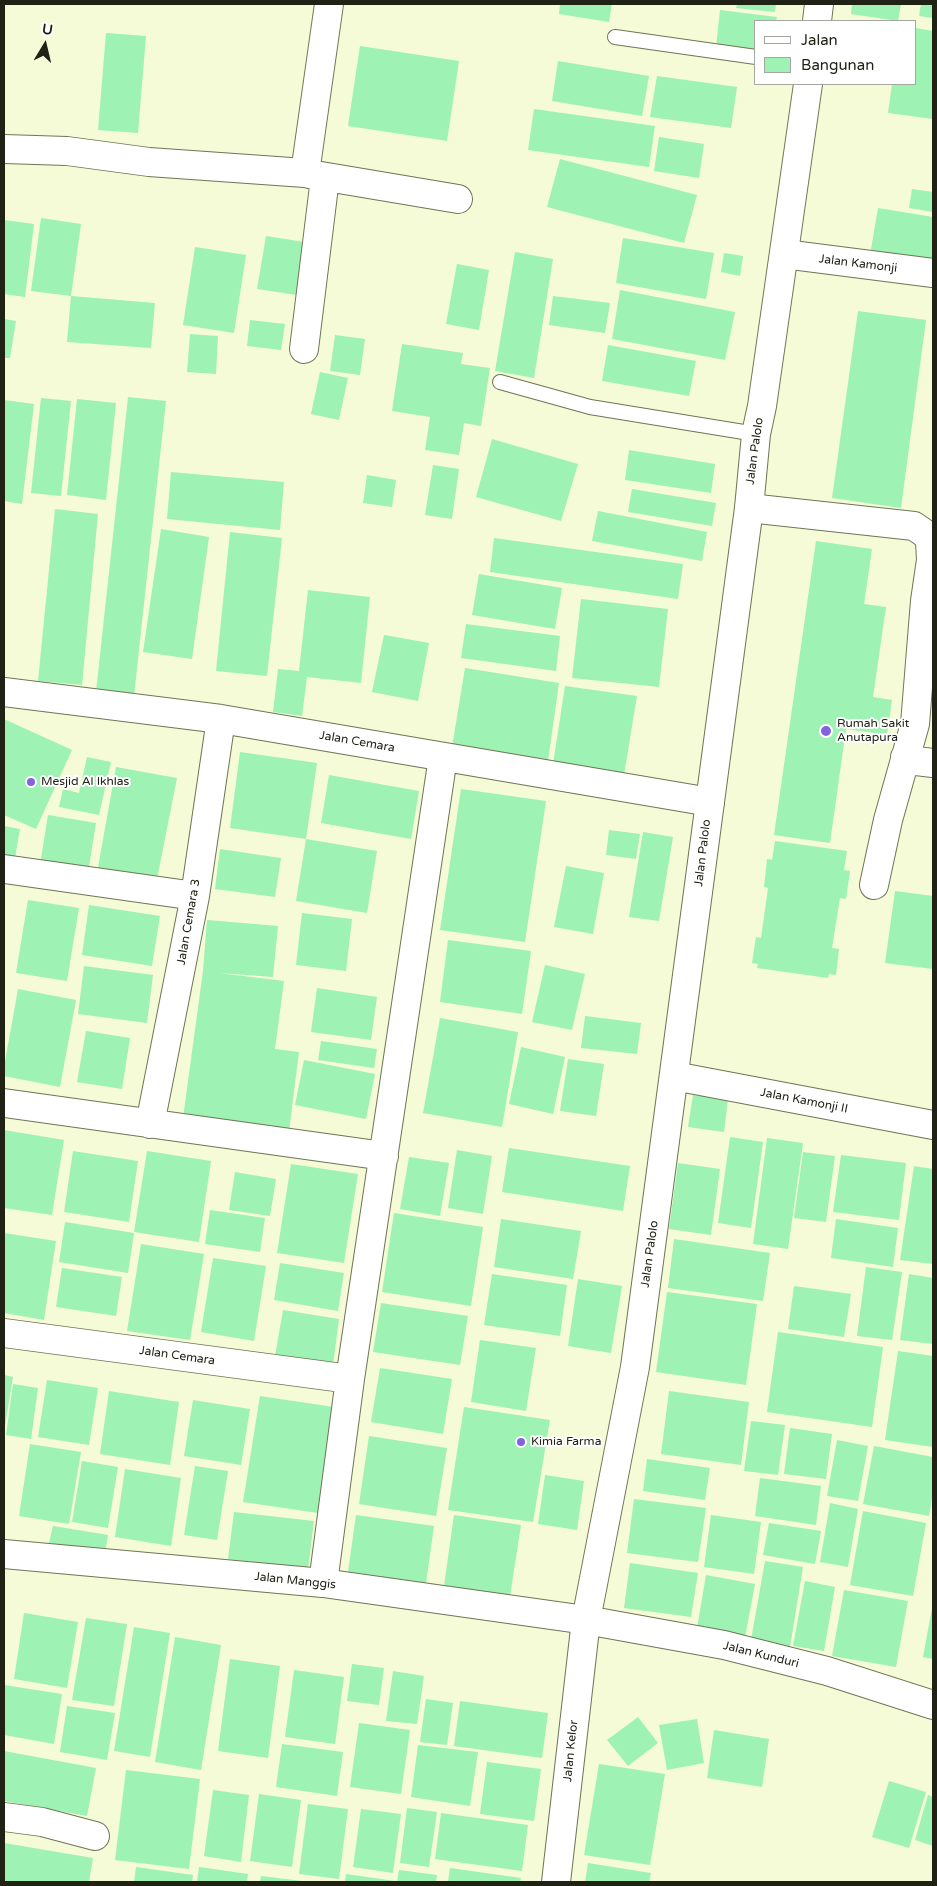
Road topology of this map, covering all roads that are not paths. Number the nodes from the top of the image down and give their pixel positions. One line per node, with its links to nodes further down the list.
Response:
1 (328, 4): 8 (street)
2 (819, 4): 3 (street)
3 (817, 20)
4 (615, 37): 5 (lane)
5 (754, 58)
6 (808, 85): 10 (street, Jalan Palolo)
7 (4, 149): 8 (street)
8 (315, 176): 9 (street); 12 (street)
9 (458, 199)
10 (784, 254): 11 (street, Jalan Kamonji); 14 (street, Jalan Palolo)
11 (933, 273)
12 (304, 349)
13 (500, 382): 14 (lane)
14 (756, 434): 15 (street, Jalan Palolo)
15 (748, 508): 19 (street); 21 (street, Jalan Palolo)
16 (4, 692): 17 (street, Jalan Cemara)
17 (221, 720): 18 (street, Jalan Cemara); 24 (street, Jalan Cemara 3)
18 (443, 757): 21 (street, Jalan Cemara); 29 (street)
19 (906, 757): 20 (street); 23 (street)
20 (933, 763)
21 (710, 802): 25 (street, Jalan Palolo)
22 (4, 869): 24 (street)
23 (874, 885)
24 (195, 896): 27 (street, Jalan Cemara 3)
25 (674, 1076): 28 (street, Jalan Kamonji II); 34 (street, Jalan Palolo)
26 (4, 1103): 27 (street)
27 (150, 1124): 29 (street)
28 (933, 1125)
29 (384, 1156): 31 (street)
30 (4, 1333): 31 (street, Jalan Cemara)
31 (350, 1379): 33 (street)
32 (4, 1554): 33 (street, Jalan Manggis)
33 (323, 1584): 34 (street, Jalan Manggis)
34 (586, 1620): 35 (street, Jalan Kunduri); 38 (street, Jalan Kelor)
35 (933, 1705)
36 (4, 1817): 37 (street)
37 (95, 1836)
38 (556, 1882)

